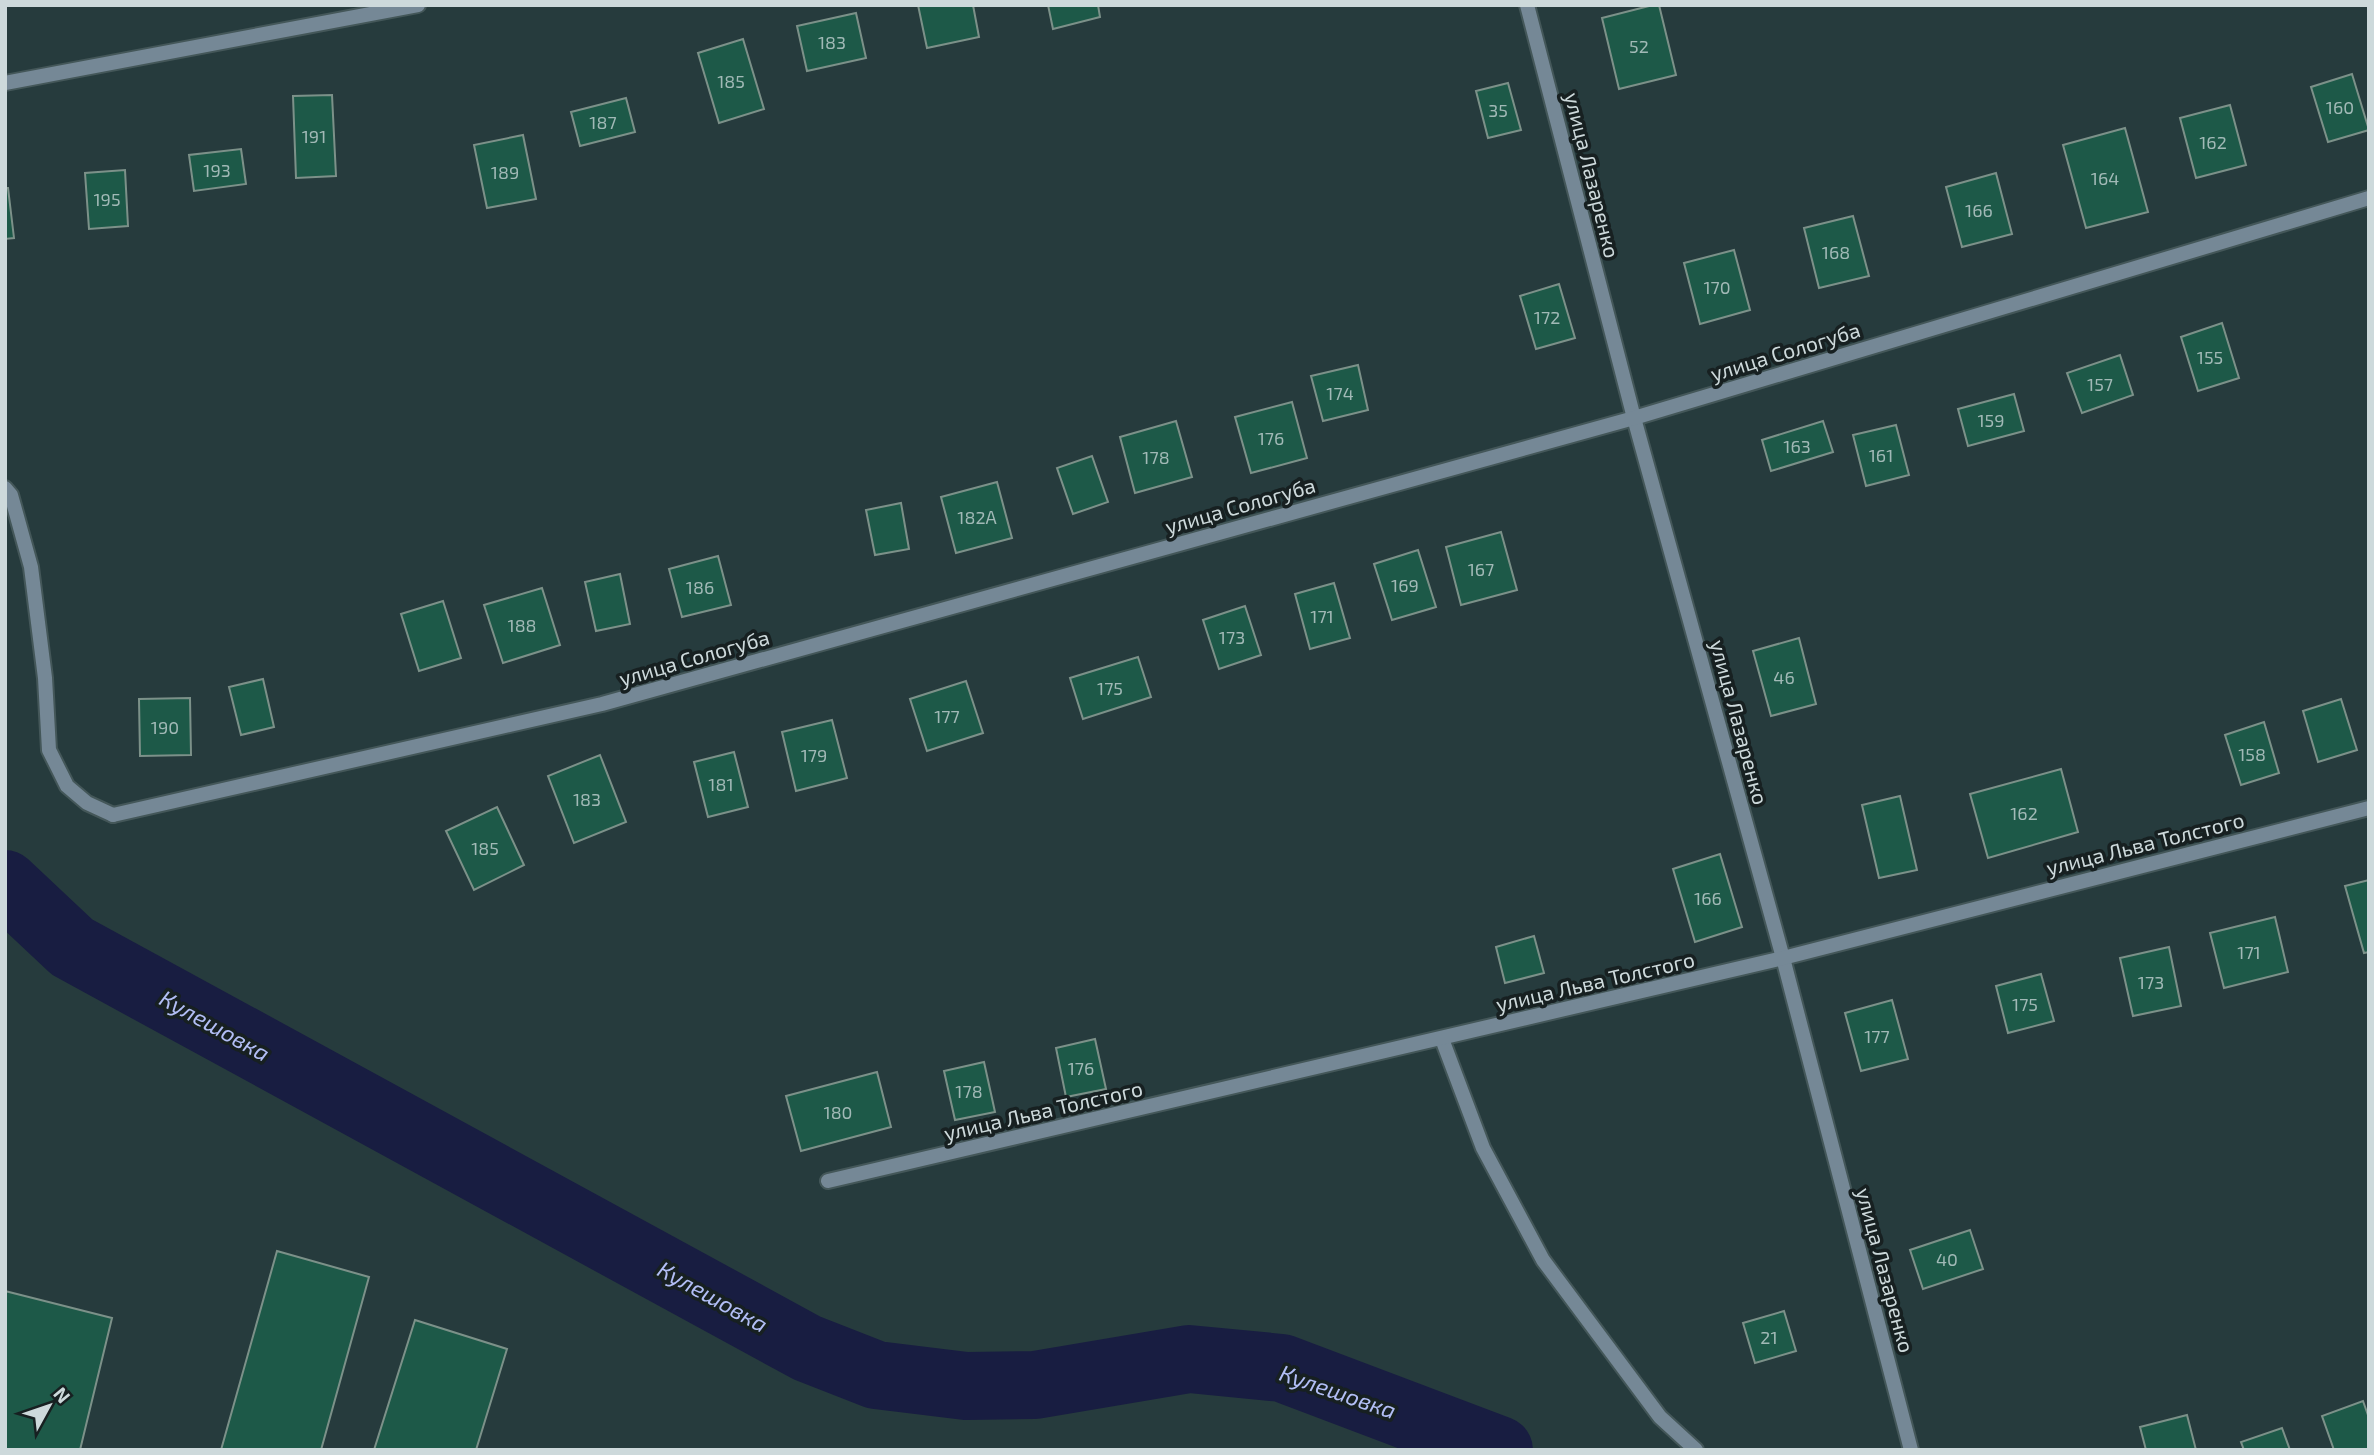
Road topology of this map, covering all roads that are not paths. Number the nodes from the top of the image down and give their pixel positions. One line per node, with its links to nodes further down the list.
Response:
1 (418, 5): 3 (street)
2 (1527, 5): 5 (street, улица Лазаренко)
3 (5, 83)
4 (2369, 198): 5 (street, улица Сологуба)
5 (1634, 418): 6 (street, улица Сологуба); 8 (street, улица Лазаренко)
6 (5, 488)
7 (2369, 808): 8 (street, улица Льва Толстого)
8 (1783, 958): 9 (street, улица Льва Толстого); 12 (street, улица Лазаренко)
9 (1442, 1039): 10 (street, улица Льва Толстого); 11 (street)
10 (828, 1181)
11 (1696, 1450)
12 (1911, 1450)

